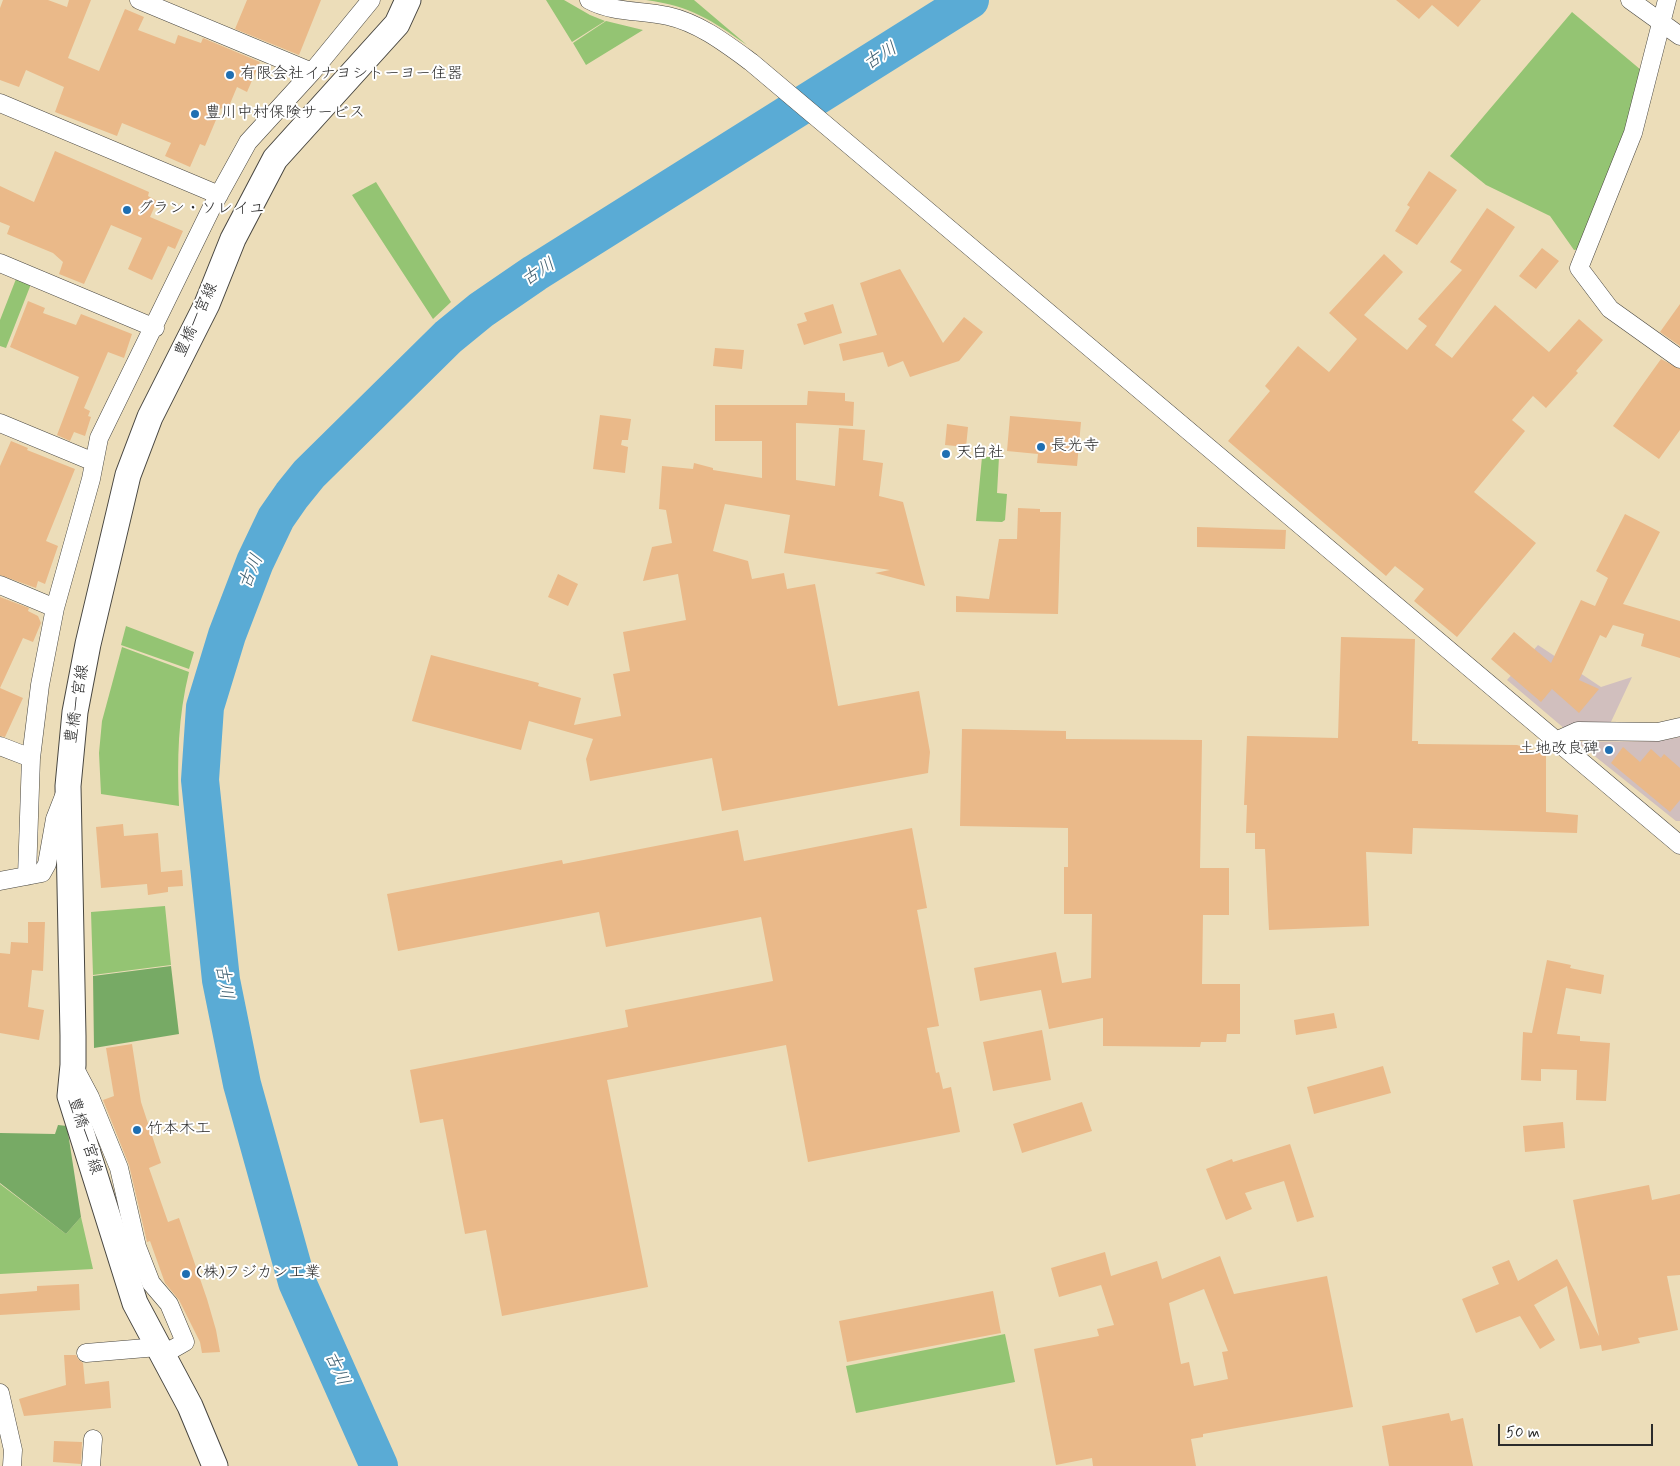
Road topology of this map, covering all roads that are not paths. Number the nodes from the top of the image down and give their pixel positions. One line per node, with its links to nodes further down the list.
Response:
1 (139, 0): 9 (street)
2 (371, 0): 9 (street)
3 (408, 0): 23 (main road, 豊橋一宮線)
4 (589, 0): 20 (street)
5 (1630, 0): 7 (street)
6 (1667, 0): 7 (street)
7 (1660, 22): 8 (street); 14 (street)
8 (1680, 36)
9 (312, 72): 11 (street)
10 (0, 103): 11 (street)
11 (219, 195): 13 (street)
12 (0, 263): 13 (street)
13 (155, 328): 16 (street)
14 (1680, 359)
15 (0, 423): 16 (street)
16 (94, 462): 18 (street)
17 (0, 585): 18 (street)
18 (55, 608): 22 (street)
19 (1680, 727): 20 (street)
20 (1556, 740): 24 (street)
21 (0, 746): 22 (street)
22 (30, 758): 25 (street)
23 (68, 786): 25 (street); 27 (main road, 豊橋一宮線)
24 (1680, 844)
25 (27, 876): 26 (street)
26 (0, 881)
27 (158, 1347): 28 (street); 33 (main road, 豊橋一宮線)
28 (86, 1353)
29 (0, 1393): 31 (street)
30 (93, 1438): 32 (street)
31 (12, 1466)
32 (90, 1466)
33 (215, 1466)

